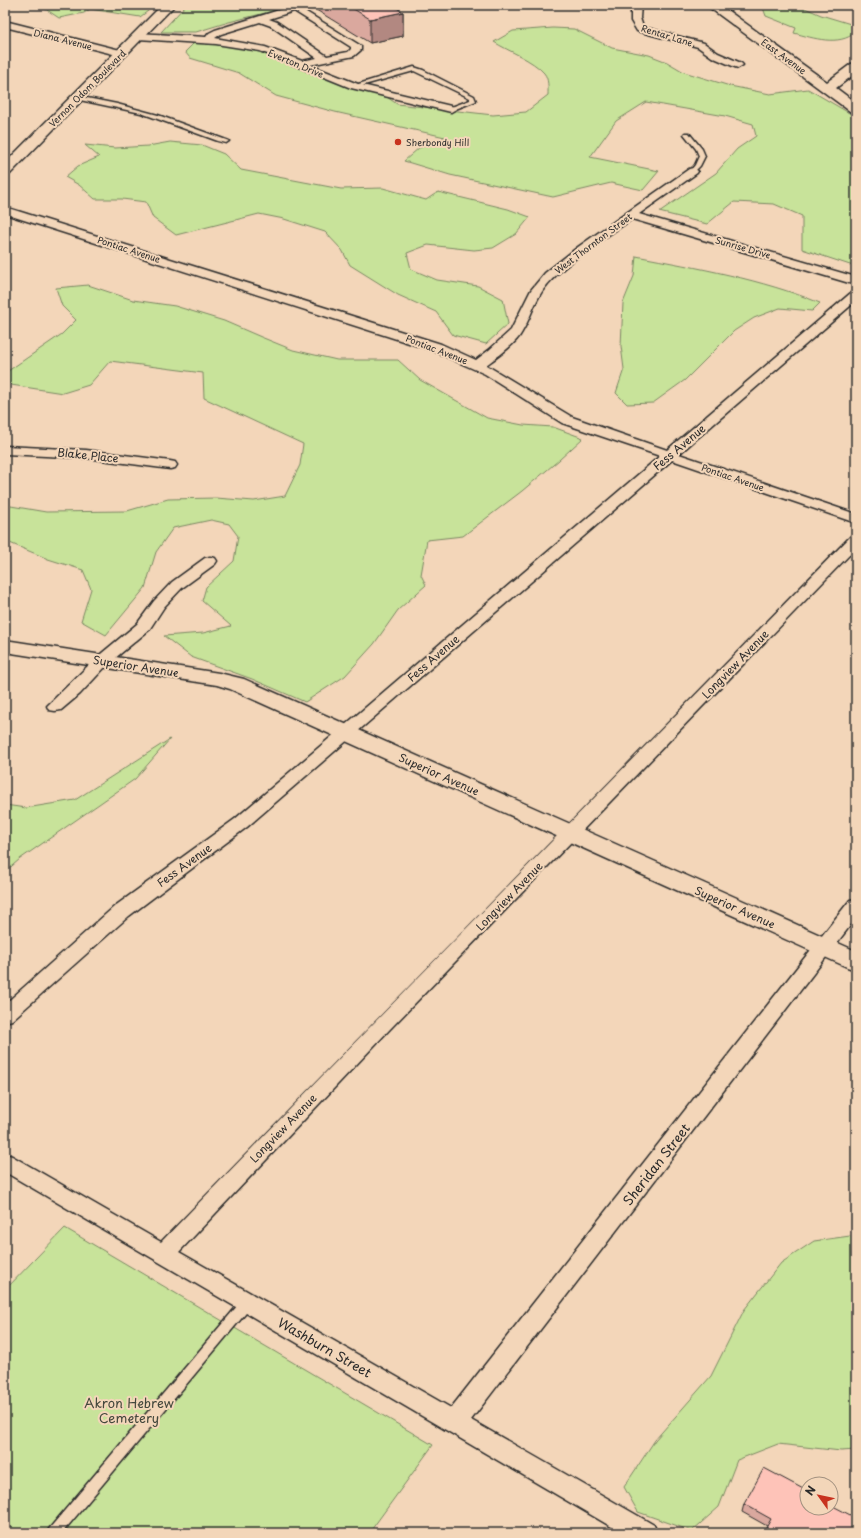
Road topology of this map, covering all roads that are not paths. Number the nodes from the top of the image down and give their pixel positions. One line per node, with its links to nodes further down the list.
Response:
1 (168, 5): 7 (main road, Vernon Odom Boulevard)
2 (636, 5): 12 (street, Rentar Lane)
3 (712, 5): 15 (main road, East Avenue)
4 (299, 7): 5 (street); 10 (street)
5 (261, 19): 8 (street); 10 (street, Everton Drive)
6 (5, 24): 9 (street, Diana Avenue)
7 (138, 36): 8 (street, Everton Drive); 9 (main road, Vernon Odom Boulevard)
8 (208, 41): 11 (street, Everton Drive)
9 (121, 53): 16 (main road, Vernon Odom Boulevard)
10 (326, 60): 11 (street)
11 (302, 64): 14 (street, Everton Drive)
12 (738, 65)
13 (856, 67): 15 (main road)
14 (355, 86): 17 (street, Everton Drive); 17 (lane)
15 (828, 88): 18 (main road, East Avenue)
16 (77, 98): 20 (lane); 22 (main road, Vernon Odom Boulevard)
17 (450, 109)
18 (856, 109)
19 (687, 134): 21 (lane)
20 (226, 142)
21 (693, 171): 24 (street, West Thornton Street)
22 (5, 172)
23 (5, 210): 27 (street, Pontiac Avenue)
24 (630, 215): 25 (street, Sunrise Drive); 27 (street, West Thornton Street)
25 (856, 281)
26 (856, 295): 29 (street, Fess Avenue)
27 (477, 365): 29 (street, Pontiac Avenue)
28 (5, 450): 30 (street, Blake Place)
29 (670, 455): 31 (street, Pontiac Avenue); 37 (street, Fess Avenue)
30 (170, 465)
31 (856, 519)
32 (856, 539): 38 (street, Longview Avenue)
33 (210, 561): 35 (street)
34 (5, 646): 35 (main road, Superior Avenue)
35 (102, 661): 36 (street); 37 (main road, Superior Avenue)
36 (55, 706)
37 (346, 732): 38 (main road, Superior Avenue); 42 (street, Fess Avenue)
38 (570, 833): 40 (main road, Superior Avenue); 44 (street, Longview Avenue)
39 (856, 905): 40 (street, Sheridan Street)
40 (823, 947): 41 (main road, Superior Avenue); 46 (street, Sheridan Street)
41 (856, 962)
42 (5, 1015)
43 (5, 1162): 44 (street, Washburn Street)
44 (163, 1254): 45 (street, Washburn Street)
45 (247, 1302): 46 (street, Washburn Street); 48 (lane)
46 (455, 1422): 47 (street, Washburn Street)
47 (631, 1530)
48 (54, 1533)

